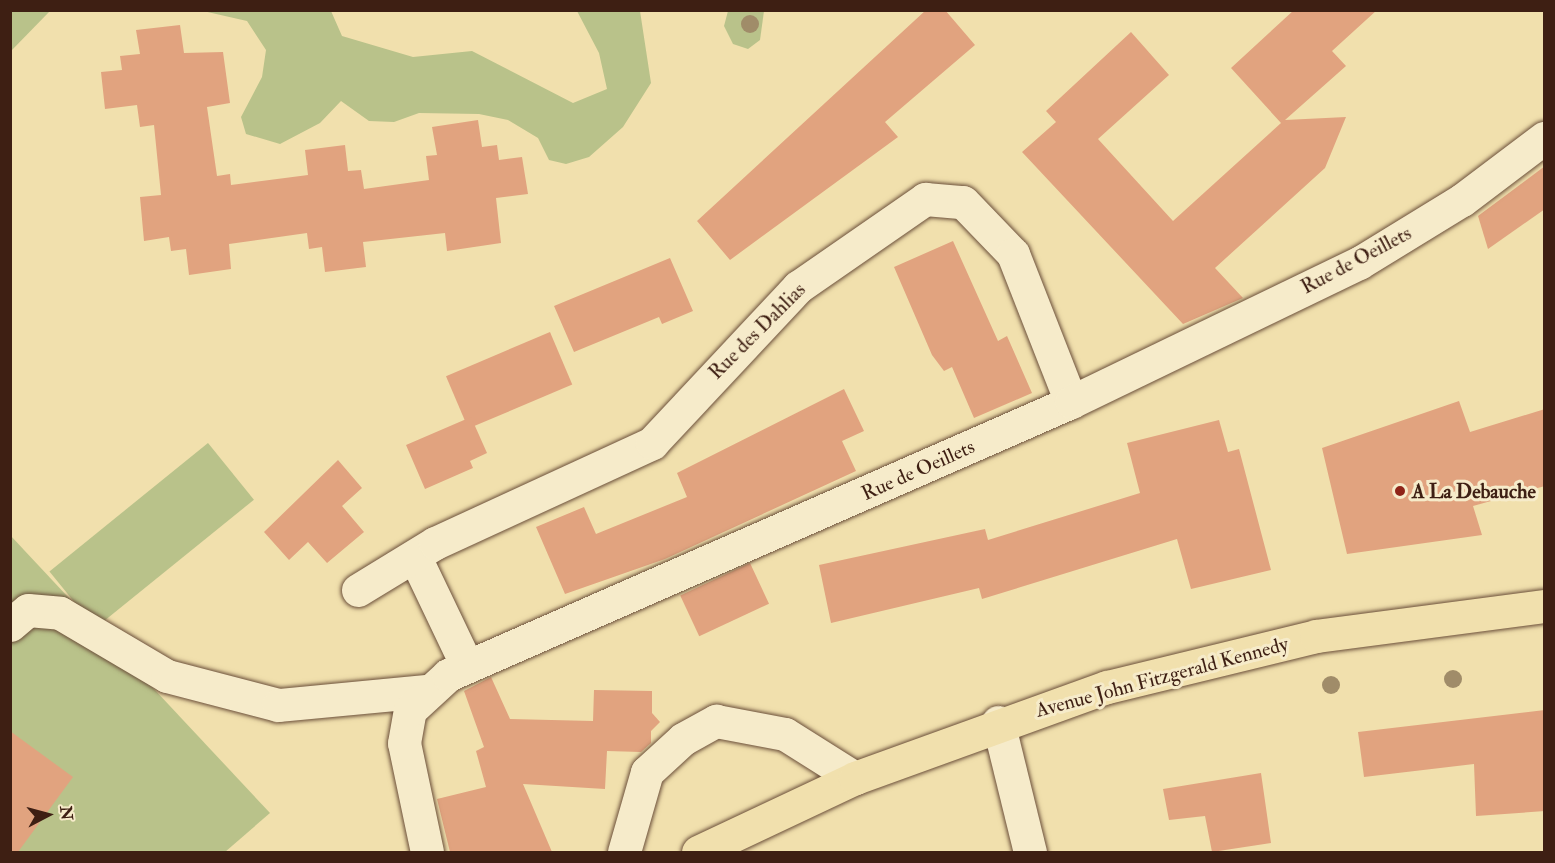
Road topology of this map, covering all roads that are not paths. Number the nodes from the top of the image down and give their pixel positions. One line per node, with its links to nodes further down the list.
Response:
1 (1545, 138): 2 (street, Rue de Oeillets)
2 (1071, 402): 3 (street, Rue des Dahlias); 7 (street, Rue de Oeillets)
3 (415, 557): 4 (street, Rue des Dahlias); 7 (street)
4 (358, 590)
5 (1545, 606): 9 (main road, Avenue John Fitzgerald Kennedy)
6 (10, 625): 8 (street)
7 (467, 666): 8 (street, Rue de Oeillets)
8 (425, 691): 11 (street, Rue de Oeillets)
9 (998, 722): 10 (main road, Avenue John Fitzgerald Kennedy); 14 (street)
10 (855, 778): 12 (street); 13 (main road, Avenue John Fitzgerald Kennedy)
11 (427, 852)
12 (624, 852)
13 (698, 852)
14 (1030, 852)

